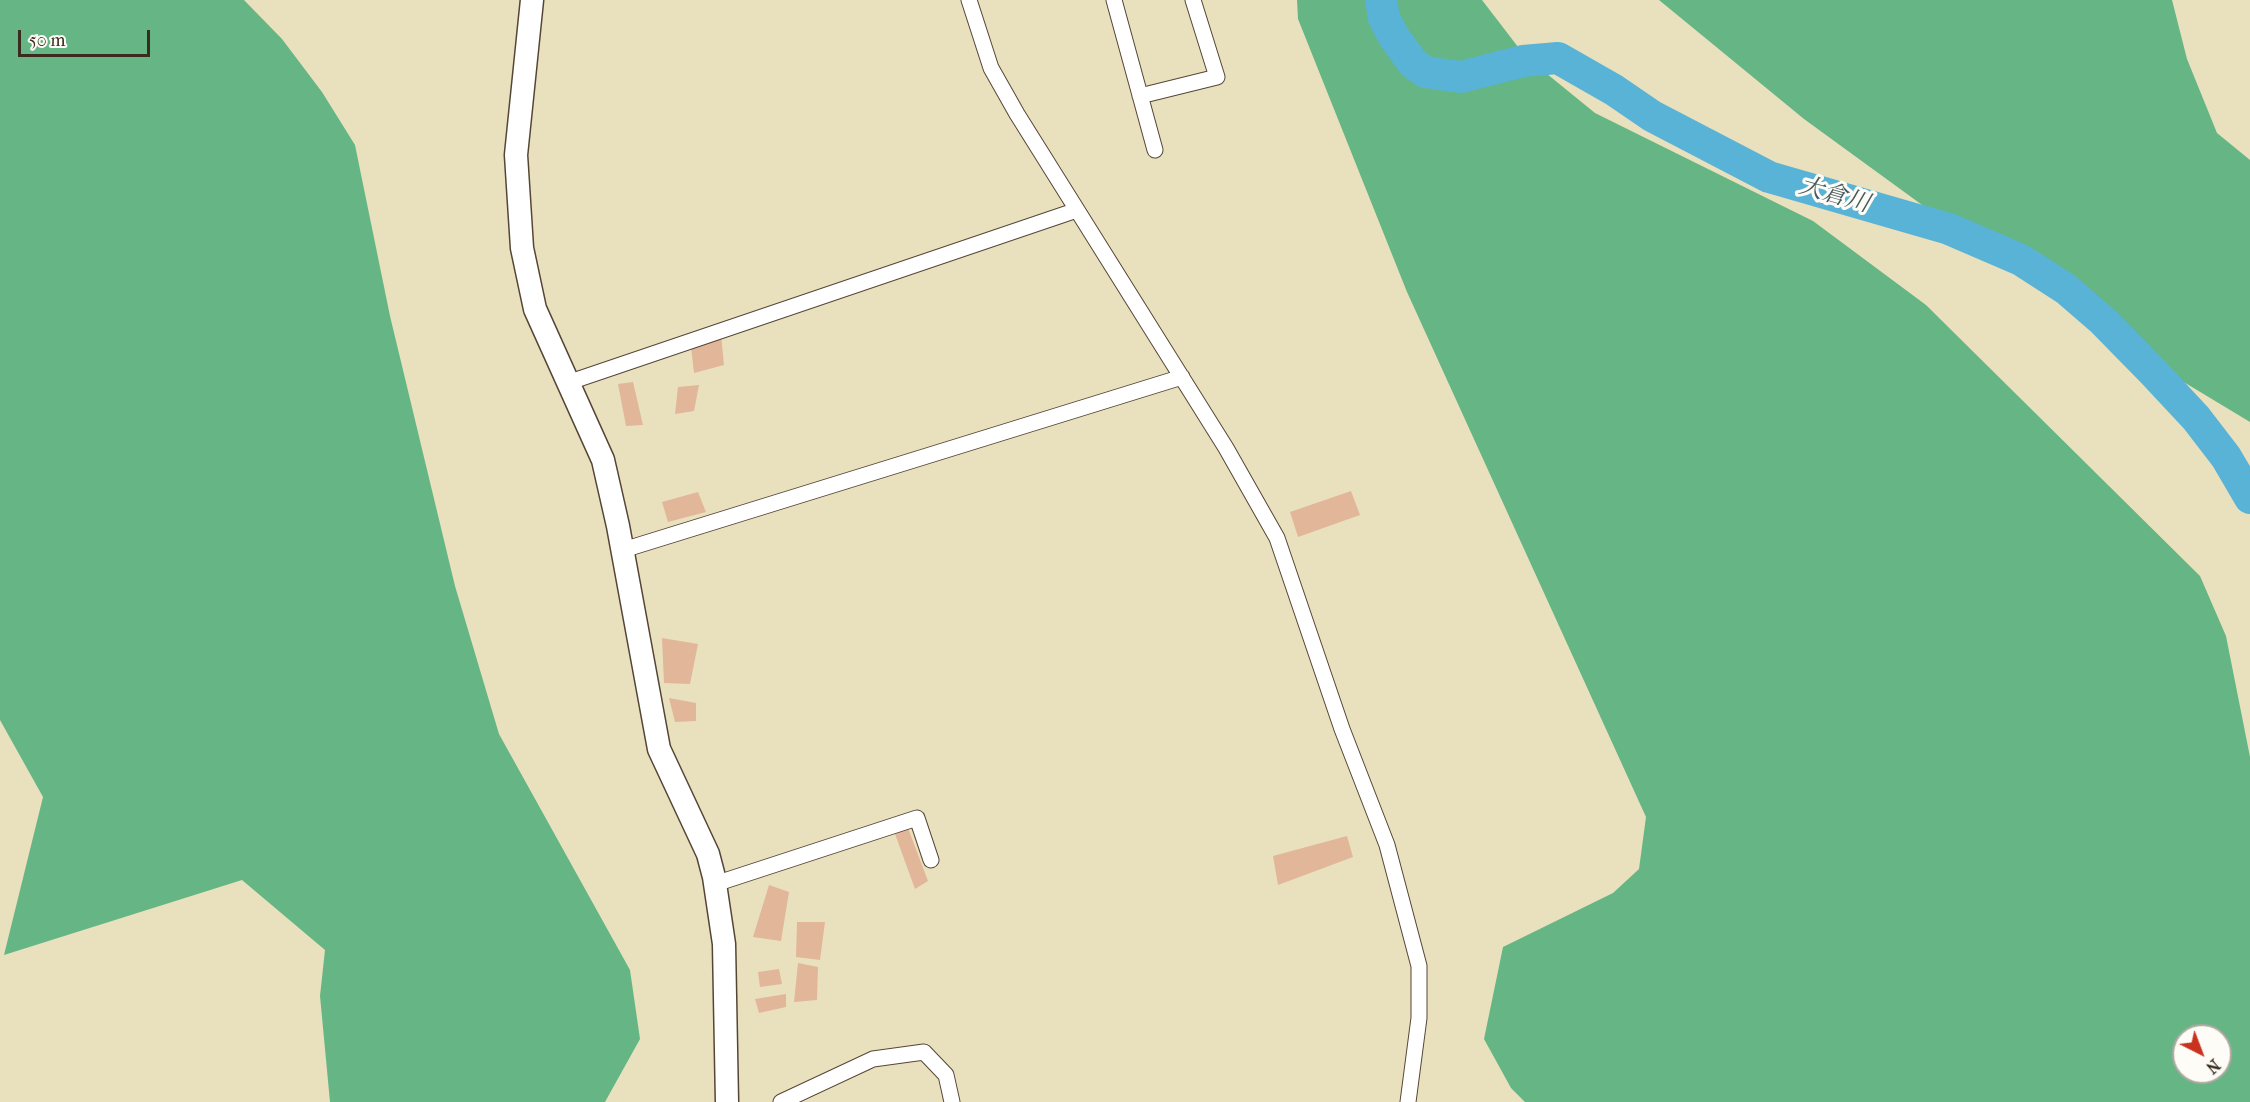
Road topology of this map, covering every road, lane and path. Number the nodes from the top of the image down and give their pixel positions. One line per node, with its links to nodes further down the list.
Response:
1 (532, 0): 9 (street)
2 (969, 0): 7 (street)
3 (1113, 0): 5 (street)
4 (1192, 0): 5 (street)
5 (1140, 96): 6 (street)
6 (1155, 150)
7 (1077, 210): 8 (street); 9 (street)
8 (1182, 377): 10 (street); 16 (street)
9 (567, 383): 10 (street)
10 (623, 550): 12 (street)
11 (931, 860): 12 (street)
12 (715, 884): 13 (street)
13 (727, 1102)
14 (781, 1102): 15 (street)
15 (952, 1102)
16 (1408, 1102)

